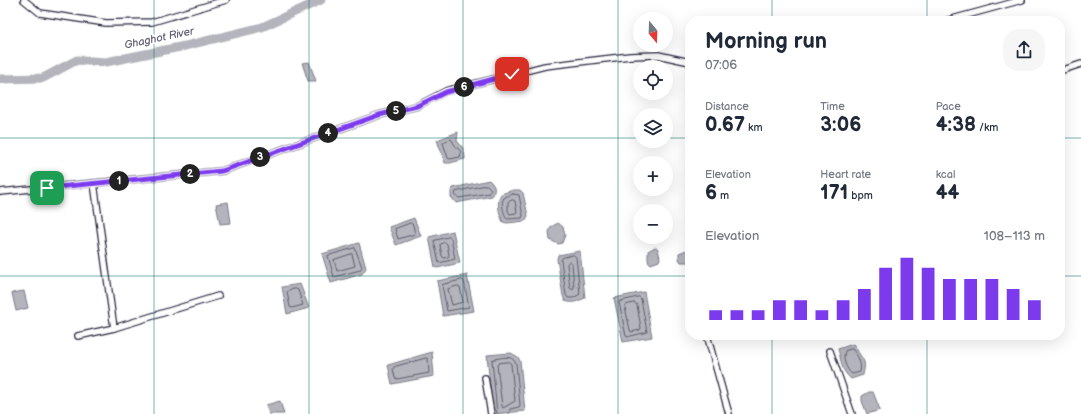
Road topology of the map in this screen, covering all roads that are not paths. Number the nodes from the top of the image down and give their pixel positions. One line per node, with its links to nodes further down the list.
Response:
1 (24, 0): 2 (street)
2 (226, 0)
3 (1022, 0): 4 (street)
4 (963, 16)
5 (685, 61): 8 (street)
6 (1081, 64): 7 (street)
7 (1065, 69)
8 (94, 183): 9 (street); 11 (street)
9 (0, 192)
10 (218, 296): 11 (street)
11 (114, 328): 12 (street)
12 (78, 336)
13 (708, 340): 17 (street)
14 (830, 351): 18 (street)
15 (485, 378): 16 (street)
16 (492, 414)
17 (729, 414)
18 (852, 414)

